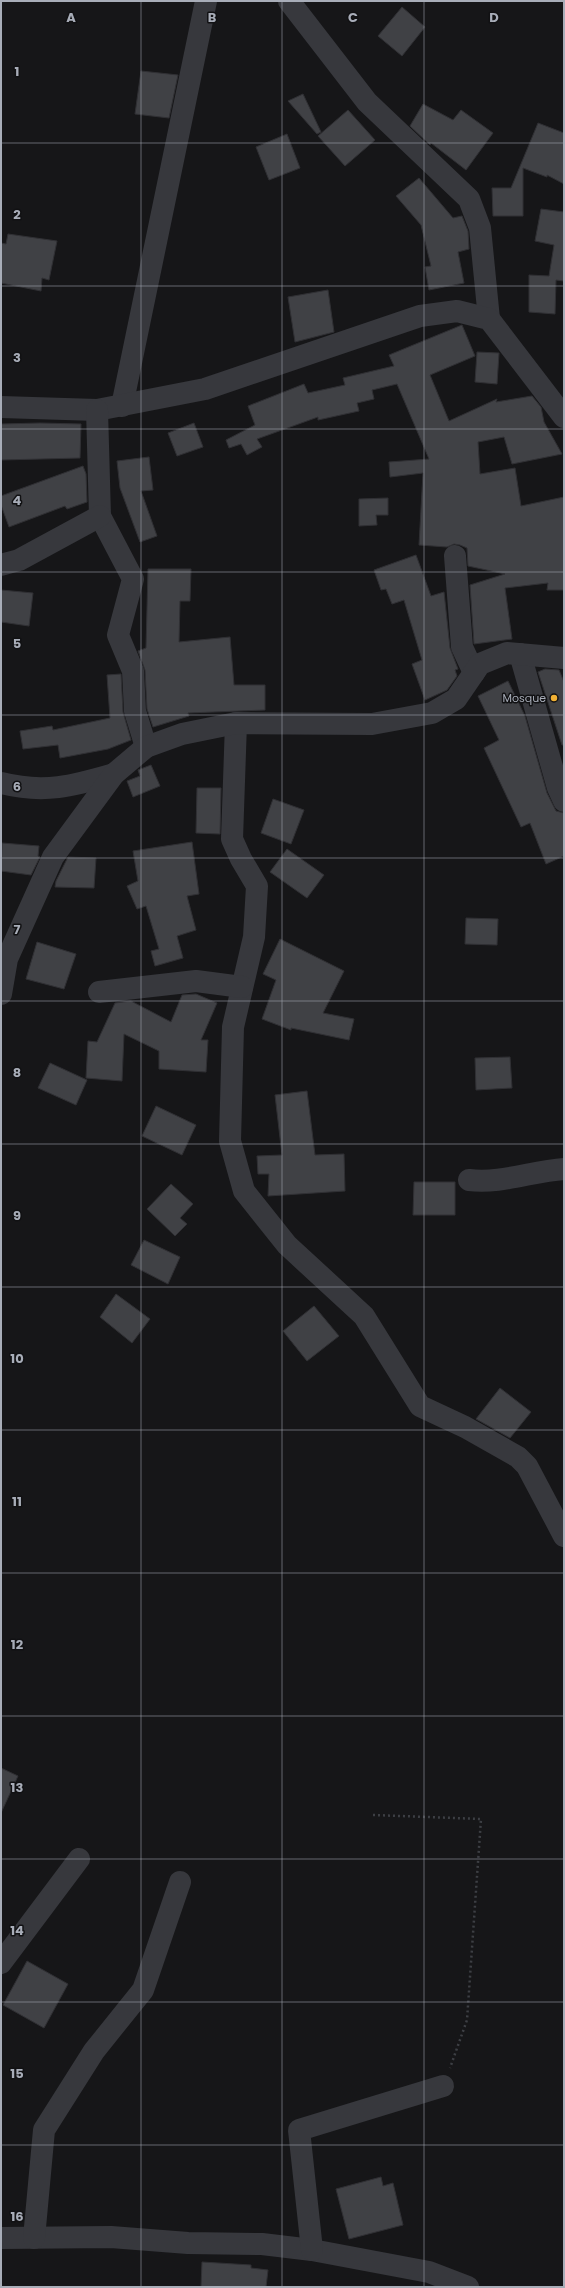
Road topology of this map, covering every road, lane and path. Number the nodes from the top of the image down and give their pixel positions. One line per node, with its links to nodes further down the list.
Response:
1 (206, 1): 4 (street)
2 (289, 1): 3 (street)
3 (489, 319): 4 (street); 7 (street)
4 (122, 406): 6 (street)
5 (1, 407): 6 (street)
6 (97, 410): 8 (street)
7 (564, 417)
8 (100, 516): 10 (street); 15 (street)
9 (455, 556): 13 (street)
10 (1, 565)
11 (520, 654): 12 (street); 13 (street); 18 (street)
12 (564, 658)
13 (474, 673): 14 (street)
14 (236, 723): 15 (street); 19 (street)
15 (146, 747): 16 (street)
16 (114, 774): 17 (street); 21 (street)
17 (1, 783)
18 (564, 802)
19 (242, 987): 20 (street); 24 (street)
20 (99, 992)
21 (1, 994)
22 (564, 1169): 23 (street)
23 (469, 1180)
24 (564, 1536)
25 (373, 1814): 29 (path)
26 (79, 1859): 28 (street)
27 (180, 1882): 31 (street)
28 (1, 1963)
29 (444, 2086): 32 (street)
30 (1, 2238): 31 (street)
31 (34, 2238): 32 (street)
32 (312, 2250): 33 (street)
33 (468, 2287)

